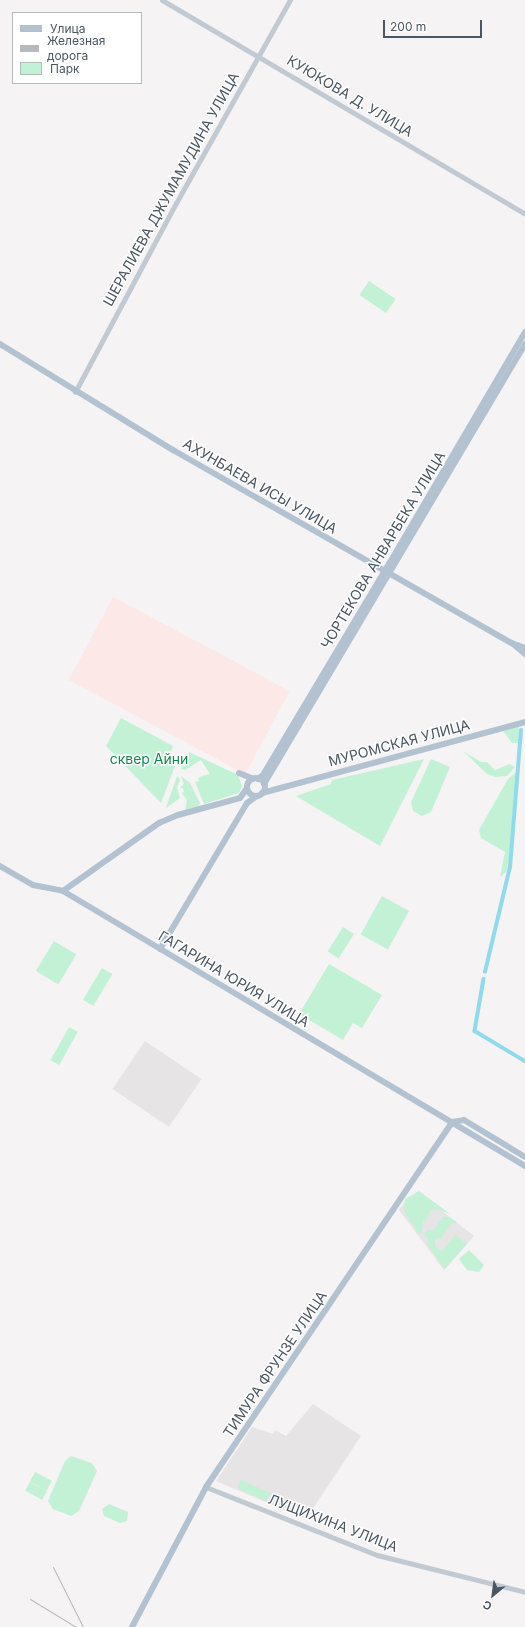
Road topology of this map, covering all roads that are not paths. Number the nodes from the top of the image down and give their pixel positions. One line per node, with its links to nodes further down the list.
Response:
1 (162, 0): 3 (street, КУЮКОВА Д. УЛИЦА)
2 (290, 0): 3 (street, ШЕРАЛИЕВА ДЖУМАМУДИНА УЛИЦА)
3 (258, 56): 4 (street, КУЮКОВА Д. УЛИЦА); 8 (street, ШЕРАЛИЕВА ДЖУМАМУДИНА УЛИЦА)
4 (525, 214)
5 (525, 332): 9 (main road, ЧОРТЕКОВА АНВАРБЕКА УЛИЦА)
6 (0, 344): 8 (main road, АХУНБАЕВА ИСЫ УЛИЦА)
7 (525, 344): 9 (main road, ЧОРТЕКОВА АНВАРБЕКА УЛИЦА)
8 (76, 392): 9 (main road, АХУНБАЕВА ИСЫ УЛИЦА)
9 (386, 572): 10 (main road, АХУНБАЕВА ИСЫ УЛИЦА); 14 (main road, ЧОРТЕКОВА АНВАРБЕКА УЛИЦА); 15 (main road, ЧОРТЕКОВА АНВАРБЕКА УЛИЦА)
10 (512, 643): 11 (main road, АХУНБАЕВА ИСЫ УЛИЦА); 12 (main road, АХУНБАЕВА ИСЫ УЛИЦА)
11 (525, 648)
12 (525, 654)
13 (525, 722): 17 (main road, МУРОМСКАЯ УЛИЦА)
14 (256, 779): 15 (main road); 16 (main road, ЧОРТЕКОВА АНВАРБЕКА УЛИЦА); 16 (main road)
15 (264, 784): 17 (main road); 18 (main road, ЧОРТЕКОВА АНВАРБЕКА УЛИЦА)
16 (247, 787): 18 (main road); 19 (main road)
17 (280, 787): 18 (main road, МУРОМСКАЯ УЛИЦА)
18 (259, 794): 20 (main road, МУРОМСКАЯ УЛИЦА)
19 (240, 798): 20 (main road); 22 (main road)
20 (247, 803): 23 (main road)
21 (0, 866): 22 (main road, ГАГАРИНА ЮРИЯ УЛИЦА)
22 (64, 891): 23 (main road, ГАГАРИНА ЮРИЯ УЛИЦА)
23 (160, 950): 24 (main road, ГАГАРИНА ЮРИЯ УЛИЦА)
24 (452, 1122): 25 (main road, ГАГАРИНА ЮРИЯ УЛИЦА); 26 (main road, ГАГАРИНА ЮРИЯ УЛИЦА); 29 (main road, ТИМУРА ФРУНЗЕ УЛИЦА)
25 (492, 1137): 26 (main road); 27 (main road, ГАГАРИНА ЮРИЯ УЛИЦА)
26 (488, 1144): 28 (main road, ГАГАРИНА ЮРИЯ УЛИЦА)
27 (525, 1157)
28 (525, 1166)
29 (206, 1487): 30 (street, ЛУЩИХИНА УЛИЦА); 31 (main road, ТИМУРА ФРУНЗЕ УЛИЦА)
30 (525, 1592)
31 (132, 1627)

